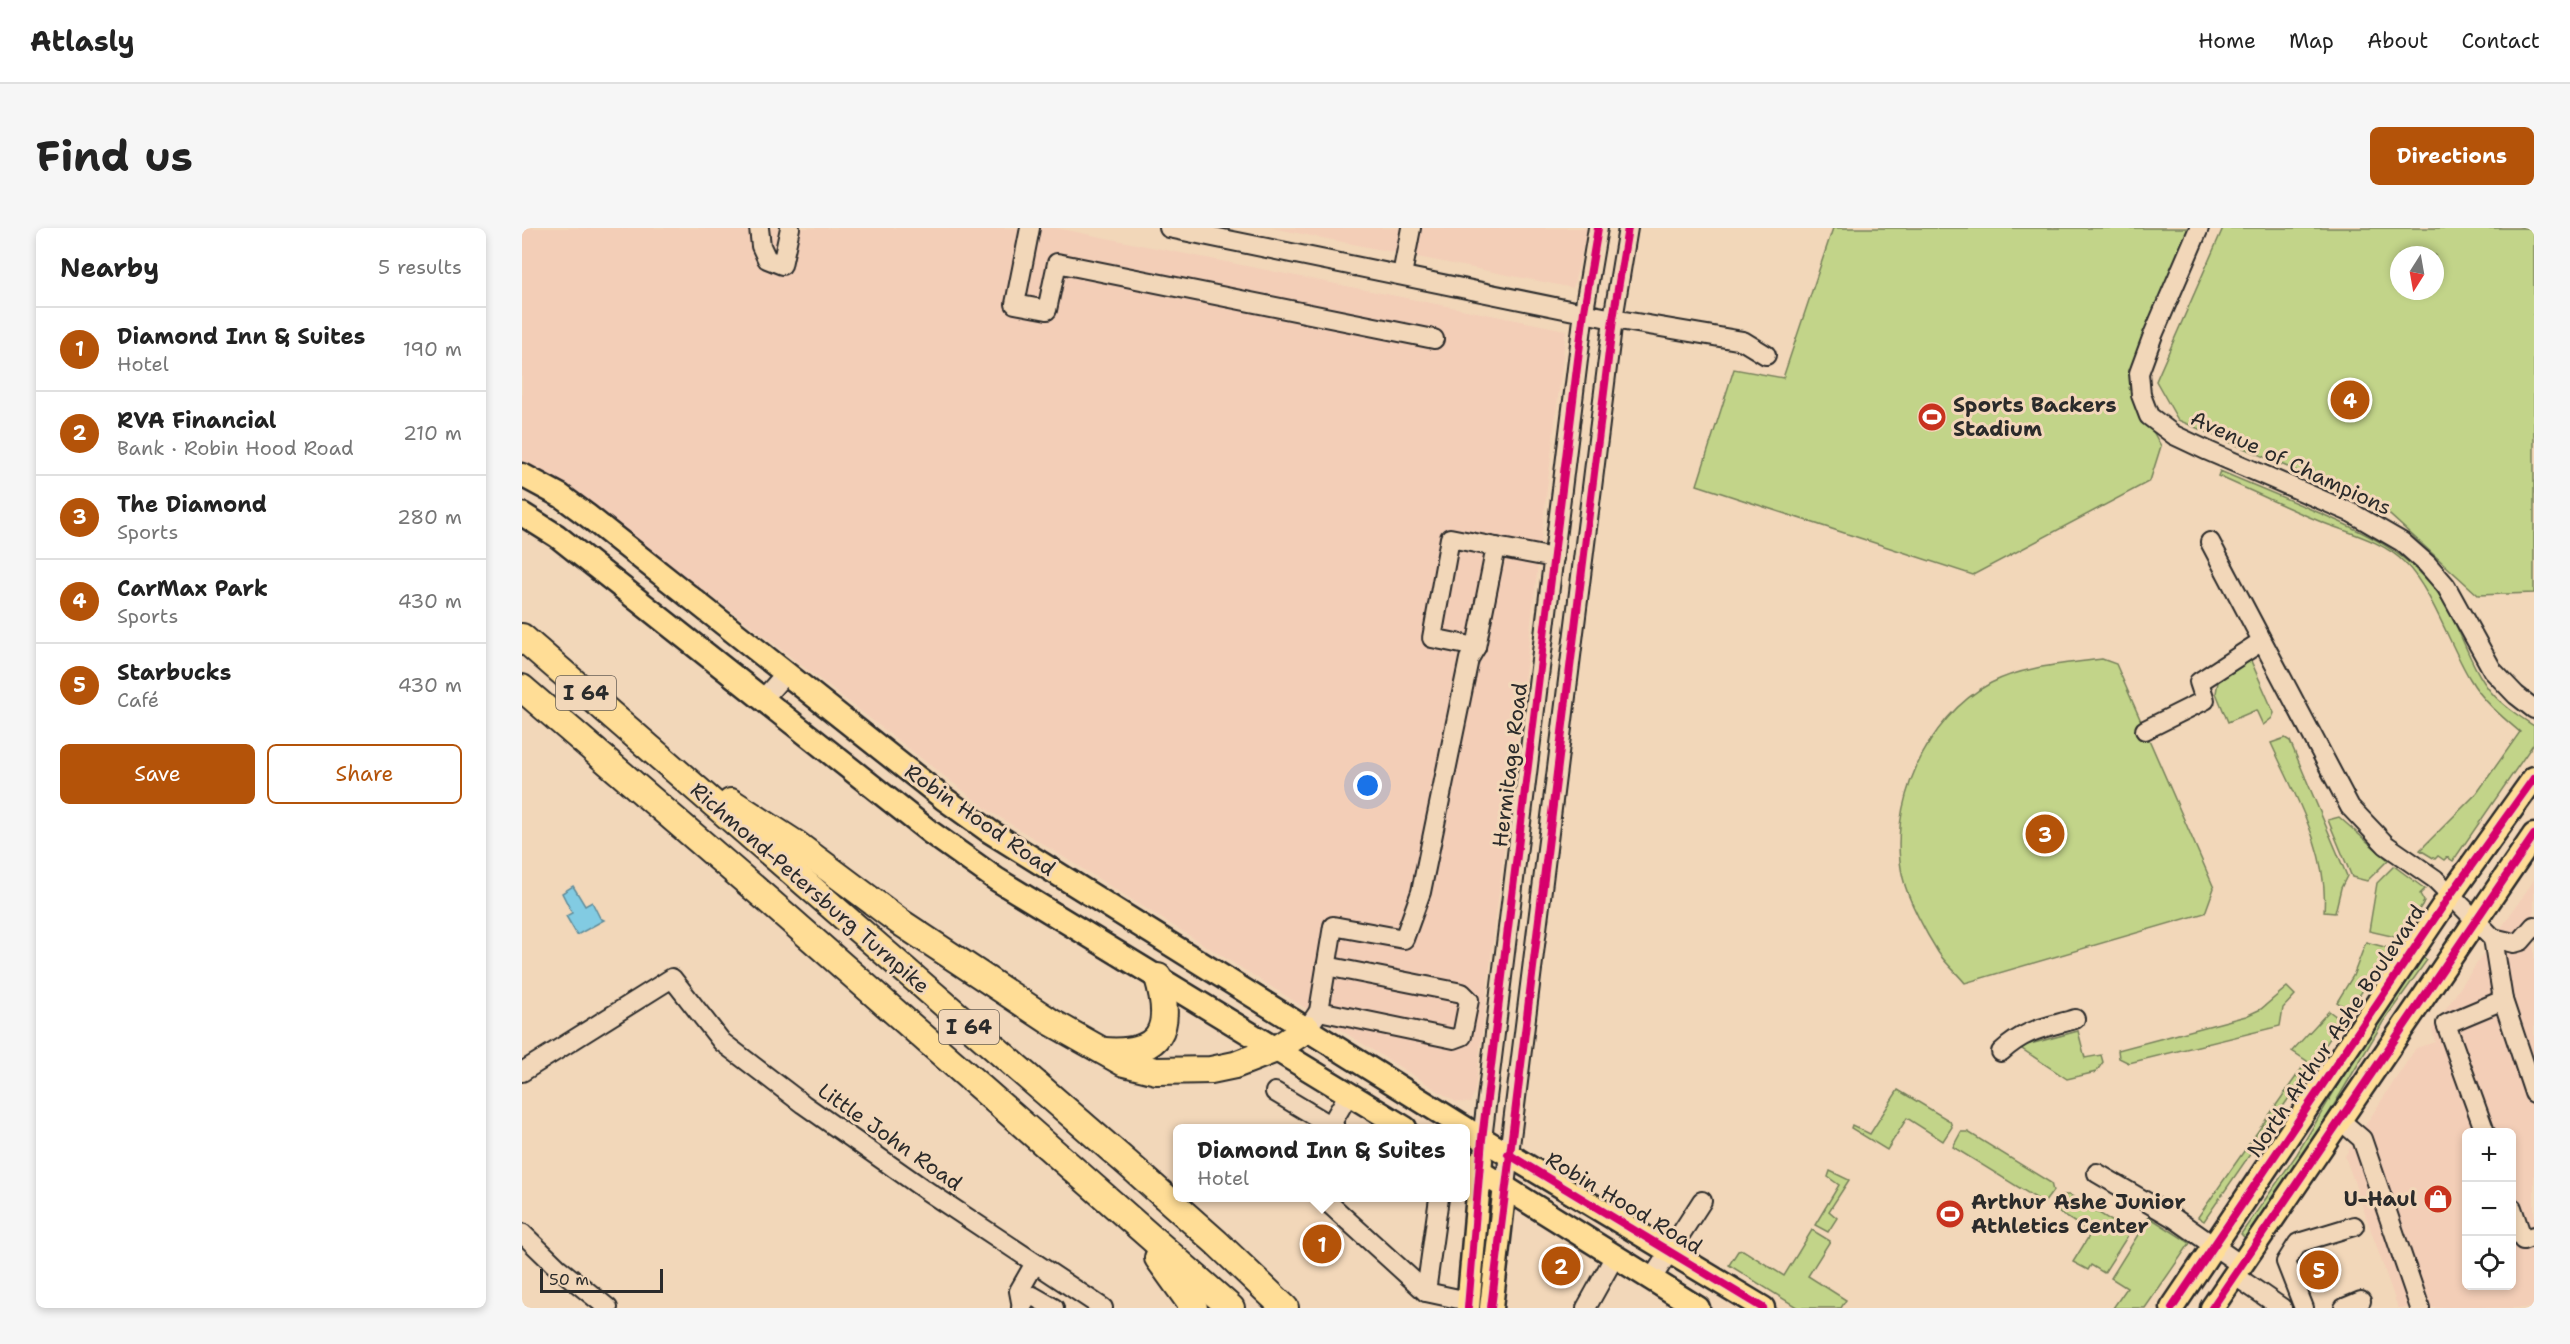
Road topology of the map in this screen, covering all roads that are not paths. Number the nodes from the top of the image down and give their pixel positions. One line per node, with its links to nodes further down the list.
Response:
1 (759, 228): 2 (street)
2 (790, 228)
3 (1030, 228): 12 (street)
4 (1169, 228): 9 (street)
5 (1412, 228): 9 (street)
6 (1598, 228): 10 (street, Hermitage Road)
7 (1628, 228): 11 (street)
8 (2199, 228): 25 (street, Avenue of Champions)
9 (1402, 275): 10 (street)
10 (1584, 311): 11 (street); 18 (street, Hermitage Road)
11 (1613, 319): 13 (street); 53 (street)
12 (1434, 339)
13 (1766, 355)
14 (522, 475): 22 (main road, Robin Hood Road)
15 (522, 514): 24 (main road, Robin Hood Road)
16 (2211, 542): 20 (street)
17 (1496, 547): 18 (street); 21 (street); 21 (street)
18 (1554, 558): 52 (street, Hermitage Road)
19 (522, 637): 27 (highway, Richmond-Petersburg Turnpike / I 64)
20 (2262, 641): 26 (street); 30 (street)
21 (1476, 647): 34 (street)
22 (786, 673): 24 (street); 38 (main road, Robin Hood Road)
23 (522, 688): 60 (highway, Richmond-Petersburg Turnpike / I 64)
24 (763, 699): 35 (main road, Robin Hood Road)
25 (2534, 709)
26 (2145, 730)
27 (651, 748): 40 (highway); 79 (highway, Richmond-Petersburg Turnpike / I 64)
28 (2534, 778): 30 (main road, North Arthur Ashe Boulevard)
29 (2534, 835): 31 (main road)
30 (2451, 894): 31 (street); 65 (main road, North Arthur Ashe Boulevard)
31 (2476, 921): 33 (street); 46 (main road)
32 (2534, 926): 33 (street)
33 (2493, 938): 36 (street)
34 (1326, 966): 38 (street); 38 (street)
35 (1158, 977): 39 (main road, Robin Hood Road); 40 (highway)
36 (2503, 1000): 44 (street); 51 (street)
37 (2075, 1019): 41 (street)
38 (1313, 1020): 39 (highway); 50 (main road, Robin Hood Road)
39 (1276, 1049): 40 (highway); 45 (main road, Robin Hood Road)
40 (1104, 1051)
41 (2001, 1052)
42 (522, 1072): 68 (street, Little John Road)
43 (1275, 1092): 47 (street)
44 (2534, 1093)
45 (1348, 1095): 48 (street); 49 (main road, Robin Hood Road)
46 (2340, 1119): 69 (main road); 88 (street)
47 (1325, 1124)
48 (1333, 1124)
49 (1398, 1124)
50 (1460, 1124)
51 (2484, 1128)
52 (1471, 1132): 53 (main road, Robin Hood Road); 54 (main road, Hermitage Road)
53 (1508, 1154): 56 (street); 66 (main road, Robin Hood Road)
54 (1473, 1168): 56 (main road); 72 (main road, Hermitage Road)
55 (2097, 1173): 65 (street)
56 (1505, 1186): 67 (main road); 80 (main road)
57 (1702, 1201): 66 (street)
58 (1328, 1202): 71 (street)
59 (1438, 1202): 71 (street)
60 (1128, 1216): 77 (highway); 78 (highway, Richmond-Petersburg Turnpike / I 64)
61 (2516, 1221): 64 (street)
62 (2354, 1226): 87 (street)
63 (522, 1233): 74 (street)
64 (2534, 1236)
65 (2213, 1246): 69 (street); 84 (main road, North Arthur Ashe Boulevard)
66 (1670, 1251): 70 (street); 83 (main road, Robin Hood Road)
67 (1615, 1256): 70 (main road); 81 (street)
68 (1035, 1263): 73 (street); 76 (street, Little John Road)
69 (2238, 1270): 85 (main road); 86 (street)
70 (1652, 1280): 82 (main road)
71 (1426, 1292): 72 (street)
72 (1468, 1305)
73 (1021, 1307): 75 (street)
74 (608, 1308)
75 (1054, 1308)
76 (1103, 1308)
77 (1194, 1308)
78 (1231, 1308)
79 (1285, 1308)
80 (1491, 1308)
81 (1586, 1308)
82 (1698, 1308)
83 (1763, 1308)
84 (2172, 1308)
85 (2212, 1308)
86 (2282, 1308)
87 (2304, 1308)
88 (2420, 1308)

